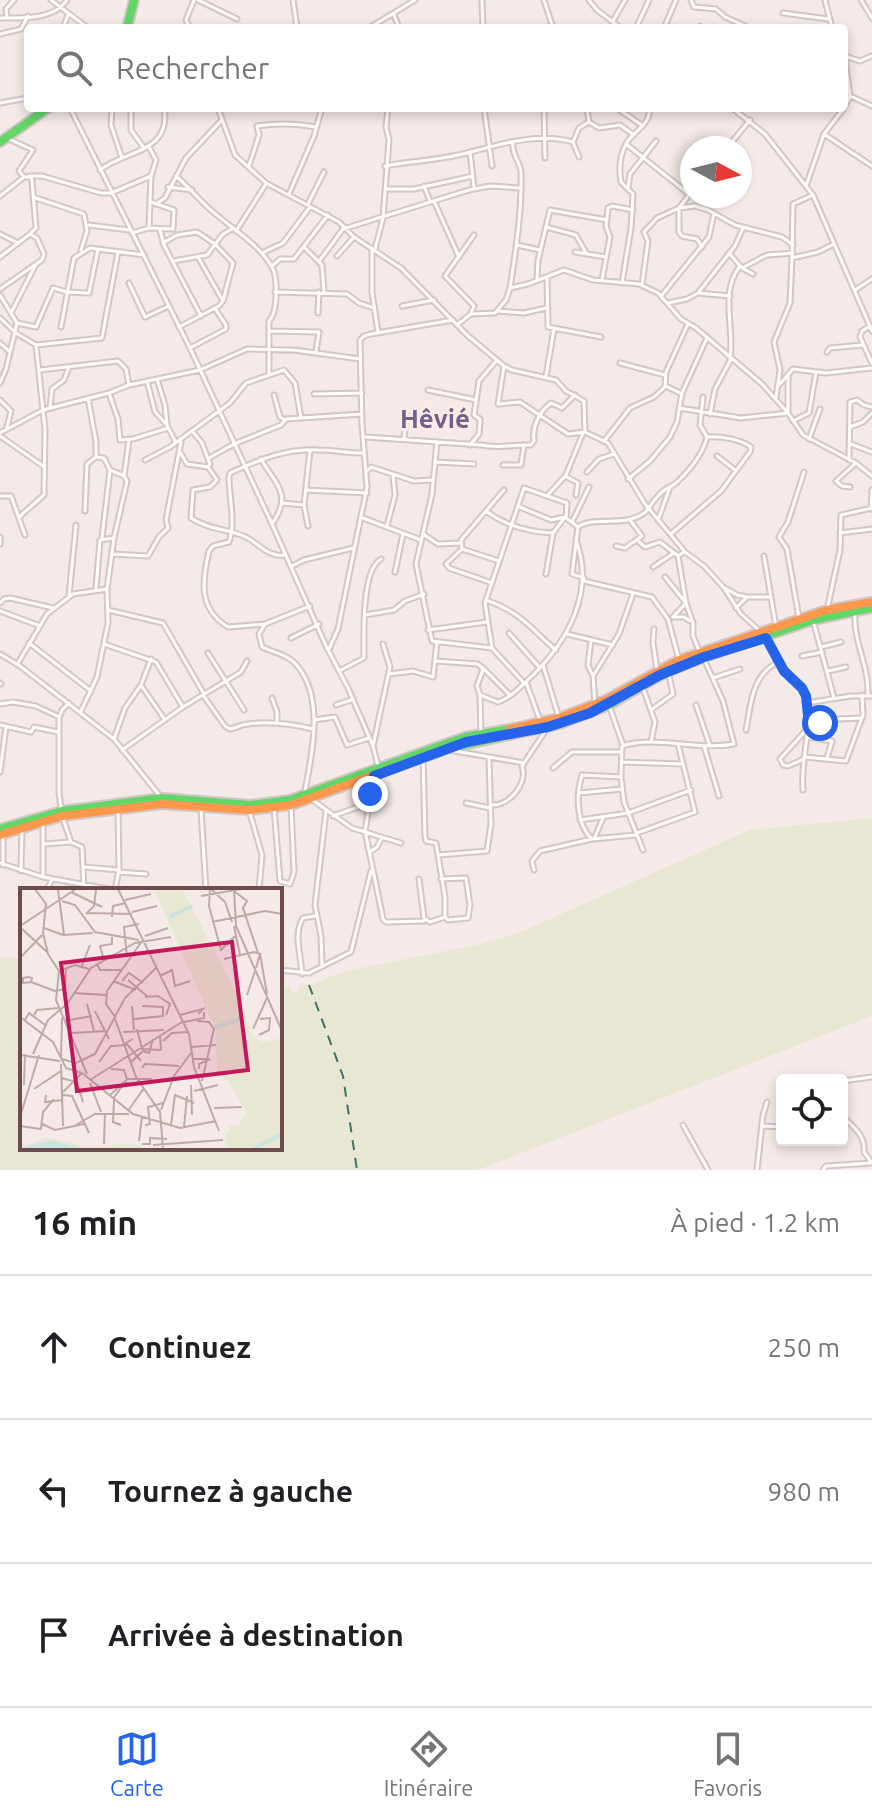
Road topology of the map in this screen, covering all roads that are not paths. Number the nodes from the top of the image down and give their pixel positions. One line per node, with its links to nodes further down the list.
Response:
1 (14, 0): 23 (street)
2 (51, 0): 17 (street)
3 (67, 0): 17 (street)
4 (134, 0): 30 (street)
5 (196, 0): 25 (street); 31 (street)
6 (293, 0): 32 (street)
7 (415, 0): 20 (street)
8 (482, 0): 35 (street)
9 (544, 0): 36 (street)
10 (589, 0): 27 (street)
11 (625, 0): 27 (street)
12 (649, 0): 38 (street)
13 (676, 0): 39 (street)
14 (691, 0): 40 (street)
15 (825, 0): 26 (street)
16 (861, 0): 24 (street)
17 (60, 9): 19 (street); 21 (street)
18 (783, 13): 26 (street)
19 (68, 15): 28 (street); 29 (street)
20 (394, 15): 33 (street); 34 (street)
21 (28, 16): 23 (street); 42 (street)
22 (0, 18): 23 (street)
23 (8, 18)
24 (872, 18)
25 (237, 19)
26 (828, 19): 41 (street)
27 (613, 22): 37 (street)
28 (65, 24)
29 (82, 24)
30 (128, 24)
31 (187, 24)
32 (296, 24)
33 (377, 24)
34 (397, 24)
35 (483, 24)
36 (552, 24)
37 (615, 24)
38 (638, 24)
39 (666, 24)
40 (741, 24)
41 (830, 24)
42 (0, 34)
43 (848, 55): 44 (street)
44 (872, 56)
45 (848, 82): 46 (street)
46 (850, 96): 48 (street); 50 (street)
47 (24, 99): 49 (street)
48 (848, 100)
49 (0, 103)
50 (872, 106)
51 (42, 112): 75 (street)
52 (72, 112): 91 (street)
53 (112, 112): 86 (street)
54 (131, 112): 81 (street)
55 (164, 112): 81 (street)
56 (219, 112): 66 (street)
57 (321, 112): 70 (street)
58 (388, 112): 88 (street)
59 (485, 112): 80 (street)
60 (544, 112): 74 (street)
61 (588, 112): 68 (street)
62 (623, 112): 69 (street)
63 (650, 112): 69 (street)
64 (738, 112): 67 (street)
65 (841, 112): 71 (street)
66 (222, 120): 87 (street); 95 (street)
67 (750, 120): 73 (street); 100 (street)
68 (589, 122): 72 (street); 78 (street)
69 (643, 126): 72 (street)
70 (316, 127): 87 (street); 108 (street)
71 (824, 134): 90 (street); 100 (street)
72 (634, 135): 79 (street)
73 (737, 136)
74 (546, 138): 77 (street); 78 (street); 84 (street)
75 (3, 140): 93 (street)
76 (656, 141): 85 (street)
77 (513, 142): 80 (street); 102 (street)
78 (573, 142): 83 (street)
79 (626, 144): 85 (street); 103 (street)
80 (490, 146): 82 (street); 89 (street)
81 (146, 147): 86 (street); 94 (street)
82 (470, 152): 88 (street); 96 (street)
83 (579, 157)
84 (545, 158)
85 (643, 158): 98 (street); 103 (street)
86 (122, 159): 91 (street)
87 (249, 166): 97 (street)
88 (385, 166): 104 (street)
89 (492, 166)
90 (872, 166)
91 (99, 170): 107 (street)
92 (324, 172): 114 (street)
93 (27, 176): 107 (street); 110 (street); 111 (street)
94 (151, 176): 107 (street); 113 (street)
95 (176, 176): 101 (street); 106 (street)
96 (473, 176): 99 (street); 105 (street)
97 (266, 183): 108 (street); 127 (street)
98 (680, 185)
99 (424, 186): 104 (street); 112 (street)
100 (806, 186): 109 (street)
101 (168, 187): 106 (street); 113 (street)
102 (520, 188): 105 (street); 140 (street)
103 (628, 188): 116 (street)
104 (384, 189): 119 (street)
105 (474, 189): 112 (street)
106 (192, 190): 127 (street)
107 (111, 193): 129 (street)
108 (289, 195): 114 (street)
109 (813, 195): 139 (street); 141 (street)
110 (0, 196)
111 (33, 197): 121 (street); 132 (street)
112 (432, 201): 119 (street); 159 (street)
113 (153, 203): 123 (street); 126 (street)
114 (309, 206): 118 (street); 151 (street)
115 (679, 208): 117 (street); 130 (street); 143 (street)
116 (633, 210): 120 (street); 128 (street)
117 (714, 213): 124 (street); 143 (street)
118 (328, 215): 125 (street); 142 (street)
119 (383, 218): 125 (street); 144 (street)
120 (607, 220): 122 (street); 160 (street)
121 (87, 225): 129 (street); 136 (street)
122 (546, 227): 147 (street); 152 (street)
123 (149, 228): 126 (street); 129 (street)
124 (743, 228): 141 (street); 153 (street)
125 (343, 229): 134 (street); 161 (street)
126 (160, 230): 137 (street)
127 (234, 230): 138 (street); 151 (street)
128 (631, 230): 130 (street); 172 (street)
129 (130, 232): 154 (street)
130 (644, 232): 173 (street)
131 (0, 234): 135 (street)
132 (30, 234): 135 (street); 163 (street)
133 (474, 235): 159 (street)
134 (354, 237): 144 (street); 155 (street)
135 (18, 243): 157 (street)
136 (84, 243): 145 (street); 150 (street)
137 (163, 243): 138 (street); 162 (street)
138 (215, 244): 158 (street); 185 (street)
139 (834, 244): 156 (street); 176 (street)
140 (517, 245): 147 (street); 174 (street)
141 (793, 245): 156 (street)
142 (304, 247): 161 (street); 164 (street)
143 (702, 247): 182 (street)
144 (374, 248): 184 (street); 190 (street)
145 (89, 249): 146 (street); 150 (street)
146 (98, 249): 148 (street); 177 (street)
147 (540, 250): 169 (street)
148 (118, 252): 154 (street); 212 (street)
149 (575, 252): 152 (street)
150 (80, 253): 177 (street)
151 (262, 253): 164 (street)
152 (586, 253): 160 (street)
153 (729, 253): 165 (street); 180 (street)
154 (144, 255): 187 (street)
155 (337, 256)
156 (792, 256): 165 (street); 237 (street)
157 (0, 257)
158 (198, 257): 162 (street); 185 (street)
159 (459, 257): 195 (street)
160 (606, 257): 170 (street)
161 (320, 260): 179 (street)
162 (173, 261): 196 (street)
163 (36, 263): 175 (street); 192 (street)
164 (272, 267): 178 (street)
165 (741, 267): 166 (street); 183 (street)
166 (753, 274)
167 (547, 277): 169 (street); 170 (street); 191 (street)
168 (872, 279): 176 (street)
169 (538, 281): 174 (street)
170 (602, 281): 172 (street)
171 (129, 283): 187 (street)
172 (622, 283): 173 (street)
173 (642, 285): 182 (street)
174 (510, 288): 193 (street)
175 (0, 289)
176 (855, 291): 201 (street)
177 (67, 292): 199 (street); 202 (street)
178 (275, 292): 179 (street); 205 (street)
179 (322, 292): 190 (street); 194 (street)
180 (698, 293): 183 (street); 186 (street)
181 (0, 295): 192 (street)
182 (661, 296): 186 (street)
183 (730, 296): 220 (street)
184 (434, 300): 188 (street); 198 (street)
185 (223, 301): 189 (street)
186 (667, 303): 200 (street)
187 (169, 306): 203 (street)
188 (402, 306)
189 (215, 308): 196 (street); 214 (street)
190 (374, 308): 208 (street)
191 (546, 308): 193 (street); 204 (street)
192 (12, 311): 199 (street)
193 (499, 311): 195 (street)
194 (318, 313)
195 (471, 314): 198 (street)
196 (201, 316): 203 (street)
197 (0, 318): 207 (street)
198 (456, 322): 208 (street); 221 (street)
199 (17, 323): 207 (street)
200 (688, 324): 210 (street); 230 (street)
201 (870, 326): 206 (street); 213 (street)
202 (61, 327)
203 (179, 327): 214 (street)
204 (554, 329): 209 (street); 232 (street)
205 (269, 331): 215 (street); 217 (street)
206 (872, 331)
207 (16, 333): 212 (street); 216 (street)
208 (378, 333): 219 (street)
209 (601, 337)
210 (707, 338): 220 (street); 243 (street)
211 (0, 343): 216 (street)
212 (36, 345): 226 (street)
213 (863, 345): 218 (street); 223 (street)
214 (190, 348): 227 (street)
215 (269, 350): 217 (street); 227 (street); 229 (street)
216 (10, 352): 235 (street)
217 (316, 352): 219 (street)
218 (827, 352)
219 (360, 359): 241 (street)
220 (730, 359): 248 (street); 261 (street)
221 (497, 360): 224 (street); 250 (street)
222 (620, 363): 230 (street)
223 (872, 365): 228 (street)
224 (504, 366): 232 (street); 265 (street)
225 (69, 367): 226 (street); 236 (street); 253 (street)
226 (39, 370): 255 (street)
227 (200, 370): 233 (street); 256 (street)
228 (816, 372): 231 (street); 263 (street)
229 (269, 374): 256 (street); 266 (street)
230 (665, 375): 238 (street)
231 (788, 375): 237 (street); 258 (street)
232 (546, 376): 245 (street)
233 (157, 379): 234 (street); 270 (street)
234 (147, 381): 236 (street); 270 (street)
235 (0, 383)
236 (129, 385): 240 (street)
237 (779, 385): 248 (street)
238 (666, 386): 243 (street); 282 (street)
239 (428, 390): 250 (street)
240 (109, 393): 247 (street); 281 (street)
241 (362, 393): 242 (street); 260 (street)
242 (314, 394)
243 (682, 394): 252 (street)
244 (274, 395): 267 (street)
245 (575, 395): 265 (street); 274 (street)
246 (703, 397): 257 (street)
247 (88, 398): 253 (street); 295 (street)
248 (776, 398): 258 (street)
249 (0, 400): 272 (street)
250 (476, 400): 287 (street)
251 (872, 407): 271 (street)
252 (679, 408): 257 (street); 316 (street)
253 (49, 409): 255 (street)
254 (820, 409): 262 (street)
255 (43, 410): 272 (street); 305 (street)
256 (219, 410): 273 (street); 285 (street)
257 (701, 412): 261 (street); 277 (street)
258 (788, 413): 261 (street); 268 (street)
259 (872, 413): 271 (street)
260 (362, 414): 266 (street); 276 (street)
261 (710, 414)
262 (818, 415): 263 (street); 280 (street)
263 (806, 416): 268 (street)
264 (430, 417): 279 (street)
265 (540, 417): 274 (street); 288 (street)
266 (301, 418): 267 (street)
267 (285, 420): 285 (street)
268 (793, 421): 280 (street)
269 (0, 426): 272 (street)
270 (168, 427): 281 (street); 284 (street)
271 (850, 427): 286 (street)
272 (6, 429): 275 (street)
273 (192, 430): 278 (street); 296 (street)
274 (584, 433): 282 (street); 314 (street)
275 (0, 434): 305 (street)
276 (365, 437): 279 (street); 292 (street)
277 (707, 437): 308 (street); 319 (street)
278 (181, 439): 284 (street); 289 (street)
279 (404, 439): 283 (street)
280 (809, 439): 299 (street)
281 (129, 440): 313 (street)
282 (605, 440): 293 (street)
283 (437, 442): 287 (street); 300 (street)
284 (176, 443): 289 (street); 298 (street)
285 (234, 444): 296 (street); 304 (street)
286 (851, 444): 291 (street); 299 (street)
287 (470, 445): 288 (street)
288 (524, 445): 303 (street)
289 (178, 449): 306 (street); 367 (street)
290 (310, 450): 292 (street); 297 (street); 321 (street)
291 (872, 452)
292 (364, 453): 309 (street)
293 (614, 454): 310 (street); 316 (street)
294 (717, 456): 308 (street)
295 (96, 457): 307 (street); 333 (street)
296 (209, 458): 306 (street)
297 (261, 459): 304 (street); 328 (street)
298 (145, 460)
299 (849, 460): 301 (street)
300 (436, 462): 302 (street); 317 (street)
301 (856, 463): 315 (street); 320 (street)
302 (474, 464)
303 (503, 465)
304 (245, 466): 341 (street); 348 (street)
305 (44, 467): 335 (street)
306 (208, 467): 348 (street)
307 (110, 470): 313 (street); 356 (street)
308 (735, 470): 351 (street)
309 (366, 472): 312 (street); 324 (street)
310 (587, 472)
311 (804, 472): 401 (street)
312 (393, 475): 317 (street); 345 (street)
313 (124, 476): 357 (street)
314 (565, 476): 325 (street); 327 (street)
315 (872, 476)
316 (628, 479): 332 (street)
317 (433, 480): 349 (street)
318 (589, 487): 340 (street)
319 (670, 487): 332 (street); 339 (street)
320 (850, 487)
321 (306, 490): 324 (street); 329 (street)
322 (504, 490): 334 (street)
323 (872, 490): 331 (street)
324 (367, 493): 336 (street)
325 (576, 495)
326 (0, 496): 335 (street)
327 (547, 496): 330 (street); 337 (street)
328 (282, 503): 329 (street); 341 (street)
329 (304, 505): 344 (street)
330 (518, 506): 337 (street); 343 (street)
331 (871, 508): 352 (street)
332 (650, 509): 338 (street); 339 (street)
333 (85, 511)
334 (486, 511): 343 (street); 361 (street)
335 (19, 517): 354 (street)
336 (363, 518): 345 (street); 364 (street)
337 (566, 518): 340 (street); 350 (street)
338 (630, 519): 346 (street); 360 (street)
339 (658, 520): 351 (street)
340 (572, 521): 346 (street)
341 (272, 524): 368 (street)
342 (76, 525): 385 (street)
343 (512, 525): 350 (street); 371 (street)
344 (308, 526)
345 (386, 527): 353 (street)
346 (578, 527): 359 (street)
347 (872, 529): 352 (street)
348 (232, 533): 368 (street); 405 (street)
349 (422, 533): 358 (street); 361 (street)
350 (553, 533): 375 (street)
351 (672, 533): 366 (street)
352 (840, 533): 396 (street)
353 (403, 534): 358 (street); 374 (street)
354 (25, 535)
355 (0, 537): 362 (street)
356 (102, 538): 357 (street); 381 (street)
357 (114, 538): 367 (street)
358 (421, 540): 382 (street)
359 (576, 540): 377 (street); 377 (street)
360 (637, 540): 363 (street); 366 (street)
361 (460, 543): 365 (street)
362 (0, 544)
363 (616, 546)
364 (353, 548): 372 (street); 423 (street)
365 (462, 549): 371 (street); 378 (street)
366 (679, 553): 373 (street); 379 (street); 384 (street)
367 (112, 554): 380 (street)
368 (285, 555): 372 (street)
369 (764, 556): 387 (street)
370 (381, 559): 399 (street)
371 (499, 561): 378 (street)
372 (291, 567): 392 (street)
373 (653, 567)
374 (395, 572)
375 (546, 574)
376 (665, 577): 384 (street)
377 (584, 580): 383 (street); 412 (street)
378 (492, 583): 388 (street)
379 (724, 588): 386 (street); 394 (street)
380 (107, 589): 381 (street); 395 (street)
381 (96, 590): 385 (street)
382 (424, 594): 399 (street); 410 (street)
383 (633, 594): 400 (street); 421 (street)
384 (683, 595): 390 (street)
385 (69, 596): 393 (street)
386 (747, 597): 387 (street); 394 (street)
387 (771, 597): 408 (street)
388 (486, 600): 403 (street); 424 (street)
389 (0, 603): 393 (street)
390 (686, 603): 400 (street); 404 (street)
391 (872, 605): 396 (street); 397 (street)
392 (310, 606): 405 (street); 406 (street)
393 (54, 608): 407 (street)
394 (736, 608): 413 (street)
395 (108, 610): 419 (street); 452 (street)
396 (827, 610): 401 (street)
397 (855, 610): 402 (street); 456 (street)
398 (0, 611): 407 (street)
399 (363, 616): 441 (street)
400 (670, 618): 404 (street); 431 (street)
401 (800, 619): 408 (street)
402 (813, 620): 413 (street); 425 (street)
403 (487, 622): 410 (street); 422 (street)
404 (693, 623): 428 (street)
405 (265, 624): 475 (street)
406 (319, 624): 414 (street); 423 (street)
407 (40, 626): 418 (street)
408 (776, 627): 413 (street)
409 (654, 629): 440 (street)
410 (428, 630): 416 (street)
411 (509, 633): 437 (street)
412 (567, 634): 415 (street); 424 (street)
413 (764, 635): 428 (street); 434 (street)
414 (291, 638)
415 (591, 640): 421 (street); 445 (street)
416 (437, 642): 422 (street); 433 (street)
417 (841, 642): 425 (street)
418 (29, 643): 435 (street); 451 (street)
419 (104, 644): 430 (street); 451 (street)
420 (383, 644): 444 (street)
421 (613, 645): 445 (street)
422 (492, 648): 448 (street)
423 (329, 649): 441 (street)
424 (556, 650): 437 (street)
425 (821, 650): 429 (street); 443 (street)
426 (208, 653): 447 (street)
427 (0, 654): 435 (street)
428 (702, 655): 431 (street); 442 (street); 446 (street)
429 (802, 656)
430 (151, 659): 449 (street); 467 (street)
431 (679, 660): 440 (street)
432 (247, 661): 447 (street)
433 (436, 661): 436 (street); 444 (street)
434 (778, 662): 461 (street); 482 (street)
435 (17, 664): 460 (street)
436 (482, 667): 453 (street); 454 (street)
437 (541, 667): 448 (street); 472 (street)
438 (846, 667): 443 (street)
439 (740, 669): 446 (street)
440 (657, 670): 464 (street)
441 (339, 671): 459 (street)
442 (668, 671): 450 (street); 469 (street)
443 (828, 671): 458 (street)
444 (389, 674): 491 (street)
445 (593, 676): 464 (street)
446 (713, 678): 493 (street)
447 (226, 682): 452 (street); 468 (street)
448 (525, 682): 454 (street); 478 (street)
449 (141, 685): 474 (street); 487 (street)
450 (642, 685): 465 (street); 469 (street)
451 (91, 691): 470 (street)
452 (203, 694): 467 (street); 476 (street)
453 (480, 695): 454 (street); 484 (street)
454 (510, 695)
455 (862, 695): 456 (street); 458 (street); 473 (street)
456 (870, 695)
457 (272, 698): 476 (street)
458 (834, 698): 461 (street)
459 (353, 699): 463 (street); 486 (street)
460 (69, 703): 470 (street); 471 (street)
461 (806, 703): 480 (street)
462 (0, 704): 471 (street)
463 (336, 705)
464 (595, 705): 472 (street)
465 (609, 705): 478 (street); 490 (street)
466 (696, 705): 493 (street)
467 (183, 707): 474 (street)
468 (244, 710)
469 (651, 710): 488 (street)
470 (81, 711): 487 (street)
471 (59, 717): 483 (street)
472 (559, 718): 478 (street)
473 (862, 718): 480 (street); 500 (street)
474 (165, 720): 495 (street)
475 (313, 720): 481 (street); 486 (street)
476 (277, 723): 481 (street)
477 (0, 725): 479 (street)
478 (545, 725): 484 (street); 494 (street); 502 (street)
479 (6, 727): 483 (street); 505 (street)
480 (808, 727): 485 (street); 499 (street)
481 (313, 729): 513 (street)
482 (746, 730)
483 (58, 732): 525 (street)
484 (481, 734): 506 (street)
485 (808, 737): 499 (street); 500 (street)
486 (369, 738): 491 (street)
487 (114, 739): 495 (street)
488 (651, 743): 489 (street); 490 (street)
489 (678, 744): 492 (street); 503 (street)
490 (623, 745): 496 (street)
491 (373, 746): 506 (street)
492 (704, 746): 493 (street); 512 (street)
493 (710, 746)
494 (445, 749): 497 (street); 498 (street)
495 (122, 750): 514 (street)
496 (621, 752): 501 (street); 504 (street)
497 (423, 757): 506 (street); 544 (street)
498 (489, 758): 502 (street); 519 (street)
499 (804, 758): 500 (street); 510 (street)
500 (827, 758)
501 (622, 762): 503 (street); 507 (street)
502 (524, 763): 519 (street)
503 (683, 764): 509 (street)
504 (553, 768)
505 (0, 772)
506 (377, 772): 513 (street); 515 (street)
507 (621, 777): 508 (street); 511 (street)
508 (622, 789): 511 (street); 524 (street)
509 (691, 790): 524 (street); 535 (street)
510 (803, 790)
511 (579, 793): 528 (street)
512 (719, 796)
513 (307, 797): 514 (street); 518 (street); 523 (street)
514 (162, 798): 525 (street)
515 (369, 803): 526 (street); 533 (street)
516 (466, 803): 519 (street)
517 (200, 805): 521 (street); 522 (street); 561 (street)
518 (291, 805): 520 (street); 520 (street)
519 (490, 806): 544 (street)
520 (274, 808): 522 (street)
521 (118, 809): 525 (street); 550 (street)
522 (249, 810): 562 (street)
523 (326, 811): 526 (street); 563 (street)
524 (628, 813): 527 (street); 535 (street)
525 (62, 814): 530 (street); 534 (street); 538 (street)
526 (333, 816): 533 (street)
527 (603, 818): 529 (street); 537 (street)
528 (580, 820): 529 (street); 531 (street)
529 (590, 820): 531 (street)
530 (43, 822): 532 (street); 541 (street)
531 (582, 828): 537 (street); 539 (street)
532 (22, 829): 534 (street); 549 (street)
533 (365, 831): 536 (street); 543 (street)
534 (1, 833): 545 (street)
535 (637, 834): 537 (street); 542 (street)
536 (382, 837): 540 (street); 543 (street)
537 (593, 839): 539 (street)
538 (71, 842): 541 (street); 546 (street)
539 (580, 842): 548 (street)
540 (401, 843)
541 (44, 844): 552 (street)
542 (643, 850)
543 (369, 852): 547 (street)
544 (438, 855): 555 (street)
545 (1, 864): 549 (street)
546 (84, 867): 550 (street); 556 (street)
547 (371, 869): 565 (street); 566 (street)
548 (534, 870)
549 (21, 871): 552 (street)
550 (119, 871): 551 (street); 560 (street)
551 (146, 874)
552 (43, 877): 553 (street)
553 (52, 878): 556 (street); 557 (street)
554 (419, 879): 565 (street)
555 (441, 879): 564 (street); 564 (street)
556 (83, 884): 558 (street); 559 (street)
557 (48, 888)
558 (84, 888)
559 (104, 888)
560 (115, 888)
561 (206, 888)
562 (259, 888)
563 (315, 916): 566 (street); 568 (street)
564 (445, 917): 565 (street)
565 (426, 921)
566 (322, 967): 568 (street)
567 (282, 970): 568 (street)
568 (302, 974)
569 (872, 1077): 570 (street)
570 (848, 1080)
571 (767, 1102): 574 (street)
572 (848, 1121): 576 (street)
573 (683, 1125): 579 (street)
574 (762, 1126): 575 (street); 580 (street)
575 (776, 1127)
576 (867, 1156): 577 (street); 578 (street)
577 (872, 1163): 578 (street)
578 (857, 1167): 581 (street)
579 (708, 1170)
580 (757, 1170)
581 (823, 1170)

